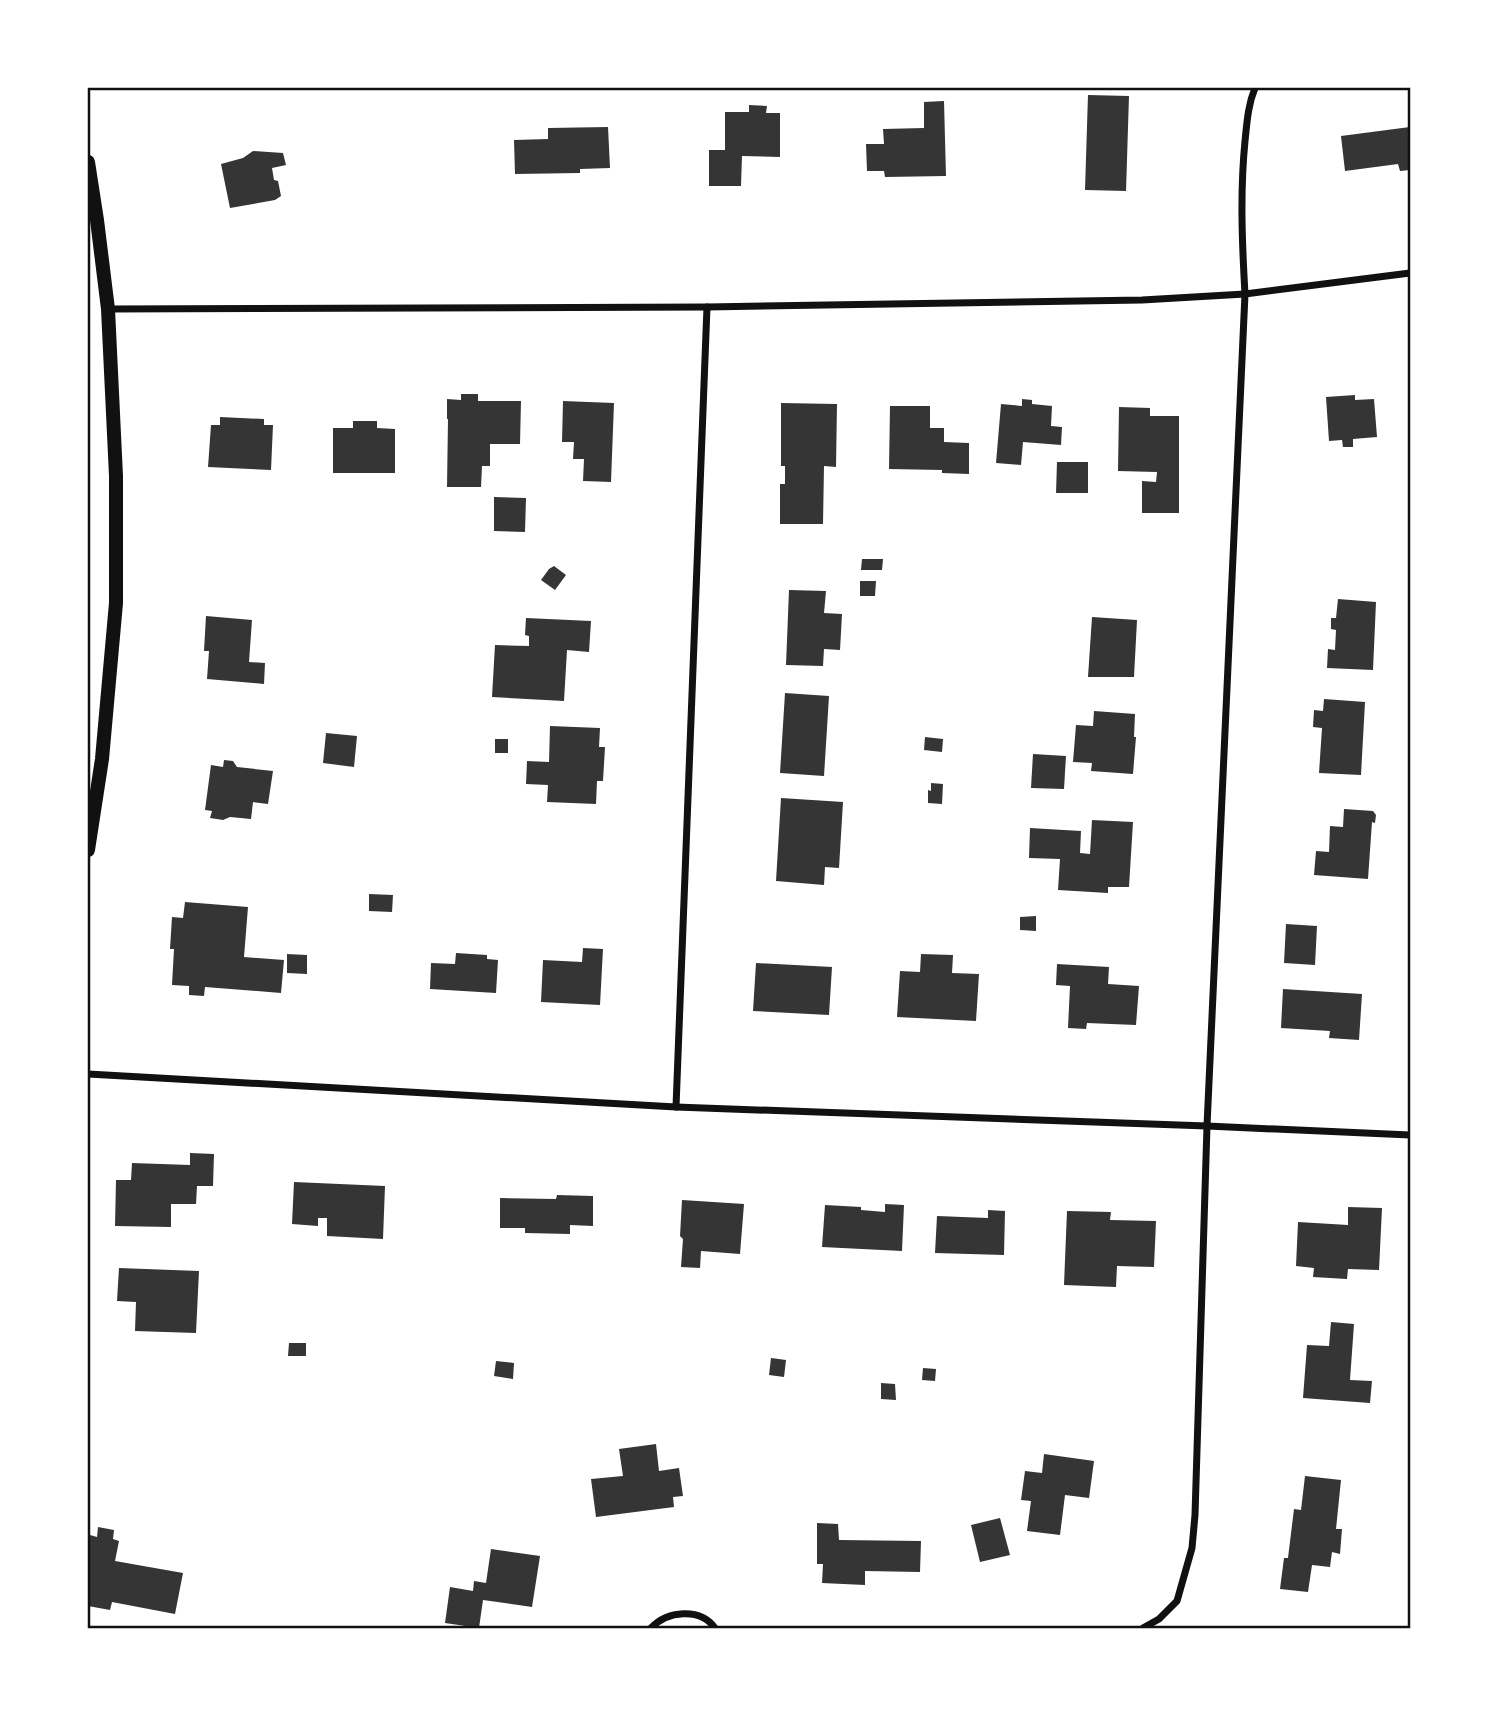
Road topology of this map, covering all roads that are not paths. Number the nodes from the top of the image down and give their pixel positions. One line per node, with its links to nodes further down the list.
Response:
1 (1255, 88): 4 (street)
2 (88, 162): 6 (main road)
3 (1410, 273): 4 (street)
4 (1245, 294): 5 (street); 10 (street)
5 (707, 307): 6 (street); 9 (street)
6 (107, 309): 7 (main road)
7 (88, 850)
8 (88, 1074): 9 (street)
9 (676, 1107): 10 (street)
10 (1207, 1126): 11 (street); 14 (street)
11 (1410, 1135)
12 (651, 1629): 13 (street)
13 (715, 1629)
14 (1143, 1629)

